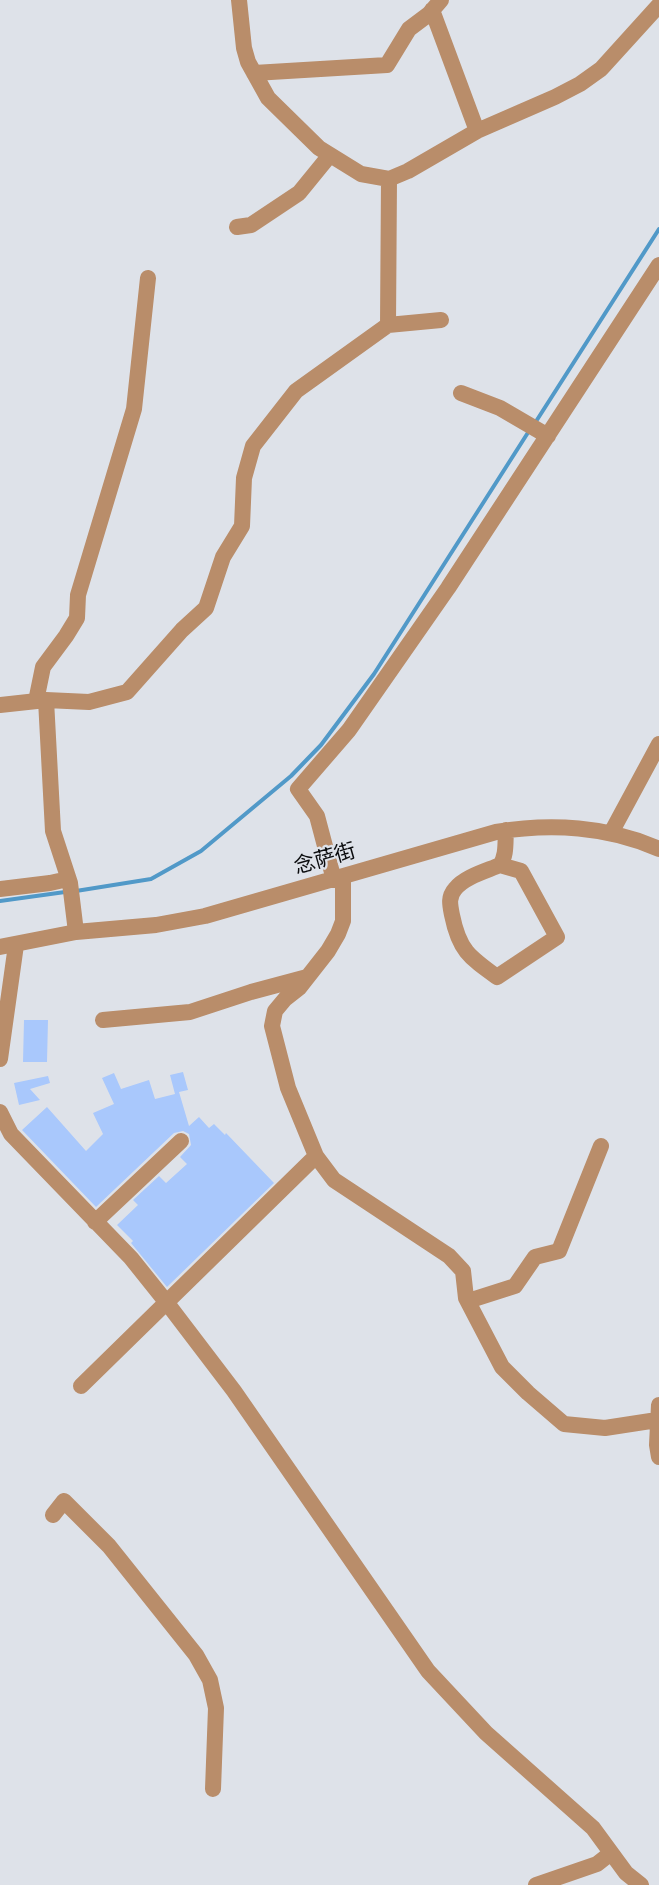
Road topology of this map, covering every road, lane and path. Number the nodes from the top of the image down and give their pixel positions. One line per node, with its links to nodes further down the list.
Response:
1 (239, 0): 4 (street)
2 (437, 5): 4 (street); 5 (street)
3 (659, 5): 5 (street)
4 (254, 73): 6 (street)
5 (477, 131): 7 (street)
6 (330, 155): 7 (street); 8 (street)
7 (389, 179): 12 (street)
8 (237, 227)
9 (659, 265): 14 (street)
10 (148, 278): 15 (street)
11 (441, 320): 12 (street)
12 (388, 325): 15 (street)
13 (461, 393): 14 (street)
14 (548, 436): 22 (street)
15 (41, 700): 16 (street); 23 (street)
16 (0, 705)
17 (659, 744): 19 (street)
18 (506, 830): 19 (street, 念萨街); 21 (street); 22 (street, 念萨街)
19 (611, 833): 20 (street, 念萨街)
20 (659, 849)
21 (500, 865): 21 (street)
22 (339, 879): 25 (street, 念萨街); 27 (street)
23 (70, 887): 24 (street); 25 (street)
24 (0, 889)
25 (76, 932): 26 (street, 念萨街)
26 (8, 946): 29 (street)
27 (307, 977): 28 (street); 33 (street)
28 (103, 1020)
29 (0, 1059)
30 (0, 1112): 34 (street)
31 (181, 1141): 34 (street)
32 (601, 1146): 35 (street)
33 (316, 1156): 35 (street); 36 (street)
34 (95, 1222): 36 (street)
35 (468, 1301): 38 (street)
36 (167, 1303): 37 (street); 42 (street)
37 (81, 1386)
38 (658, 1410): 39 (street)
39 (659, 1457)
40 (53, 1515): 41 (street)
41 (213, 1790)
42 (611, 1853): 43 (street); 44 (street)
43 (536, 1885)
44 (641, 1885)

